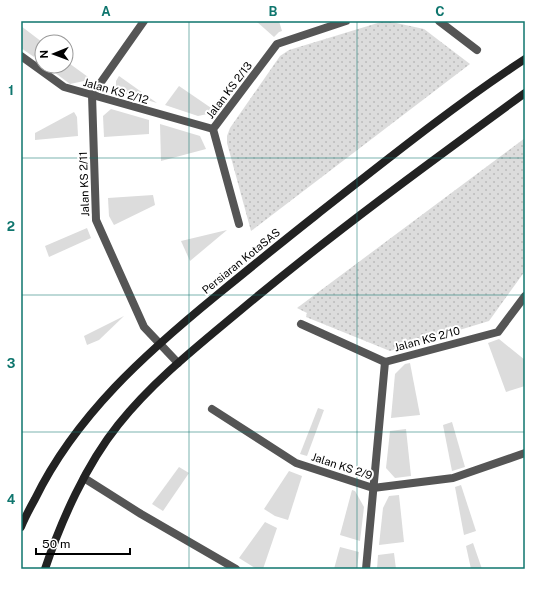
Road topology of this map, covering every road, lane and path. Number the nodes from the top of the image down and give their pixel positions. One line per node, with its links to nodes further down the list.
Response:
1 (144, 21): 8 (street)
2 (346, 21): 9 (street, Jalan KS 2/13)
3 (439, 21): 4 (street)
4 (478, 50)
5 (21, 56): 8 (street, Jalan KS 2/12)
6 (525, 59): 13 (main road, Persiaran KotaSAS)
7 (525, 93): 15 (main road)
8 (92, 95): 9 (street, Jalan KS 2/12); 13 (street, Jalan KS 2/11)
9 (213, 129): 10 (street, Jalan KS 2/13)
10 (239, 224)
11 (525, 296): 14 (street, Jalan KS 2/10)
12 (301, 324): 14 (street, Jalan KS 2/10)
13 (159, 344): 15 (street, Jalan KS 2/11); 20 (main road, Persiaran KotaSAS)
14 (385, 362): 19 (street)
15 (178, 363): 18 (main road)
16 (212, 409): 19 (street, Jalan KS 2/9)
17 (525, 453): 19 (street, Jalan KS 2/9)
18 (84, 478): 21 (main road); 22 (street)
19 (373, 488): 23 (street)
20 (21, 527)
21 (45, 569)
22 (236, 569)
23 (366, 569)

